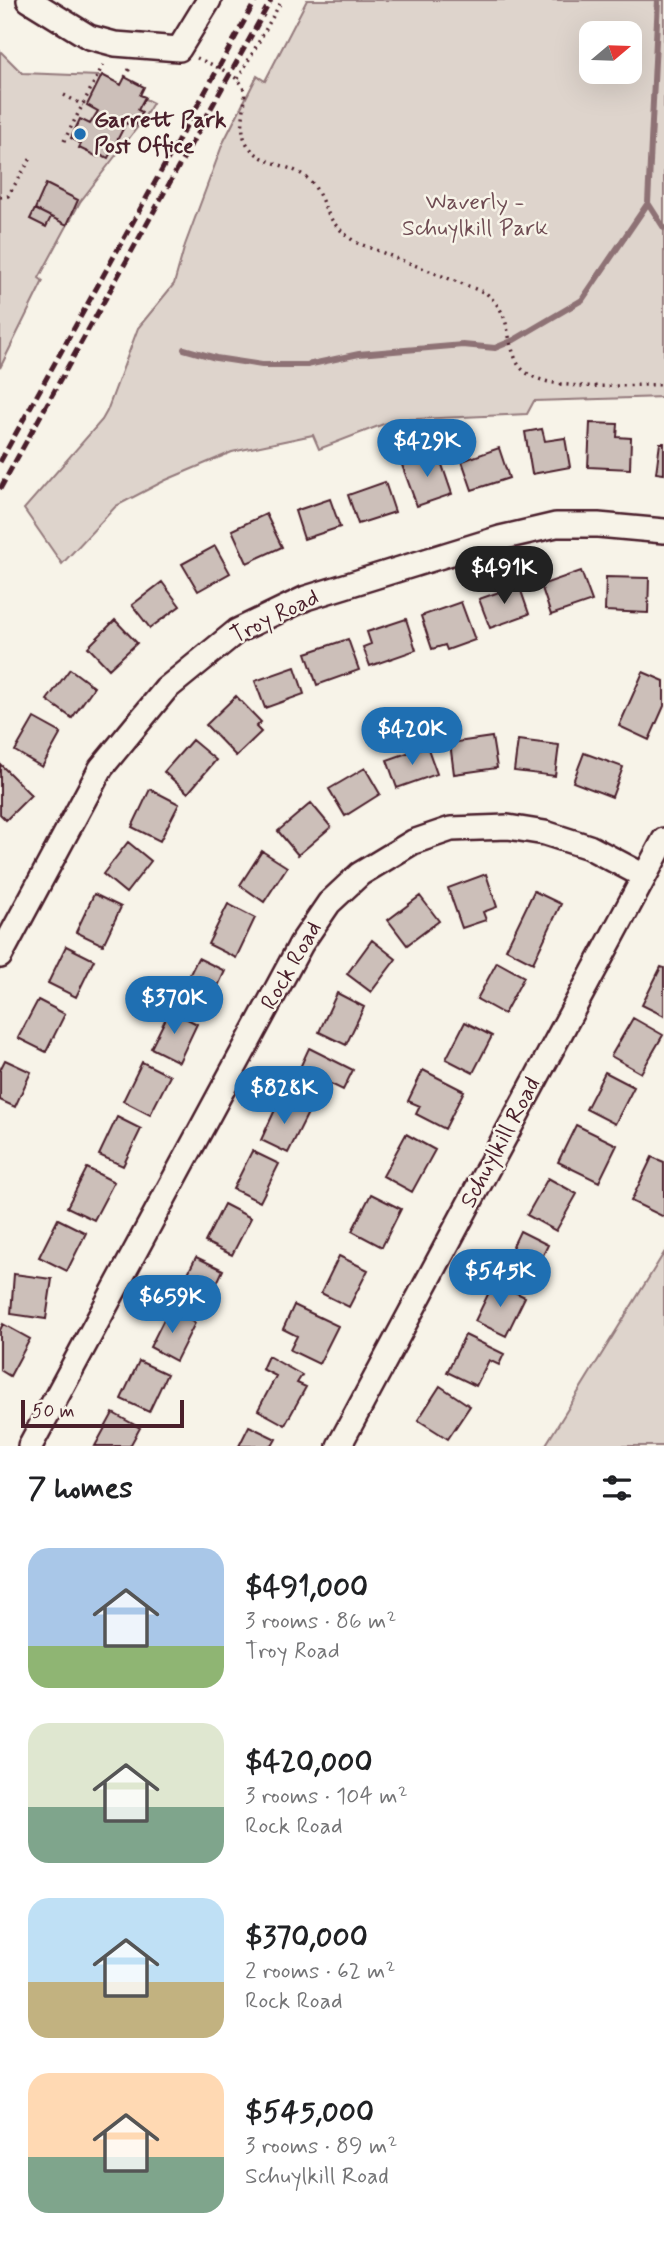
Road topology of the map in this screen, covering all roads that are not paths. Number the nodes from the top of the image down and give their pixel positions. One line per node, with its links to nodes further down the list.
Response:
1 (29, 0): 2 (street)
2 (209, 0)
3 (664, 531): 6 (street, Troy Road)
4 (664, 840): 5 (street, Schuylkill Road)
5 (644, 876): 7 (street, Rock Road); 8 (street, Schuylkill Road)
6 (0, 956)
7 (30, 1446)
8 (339, 1446)

